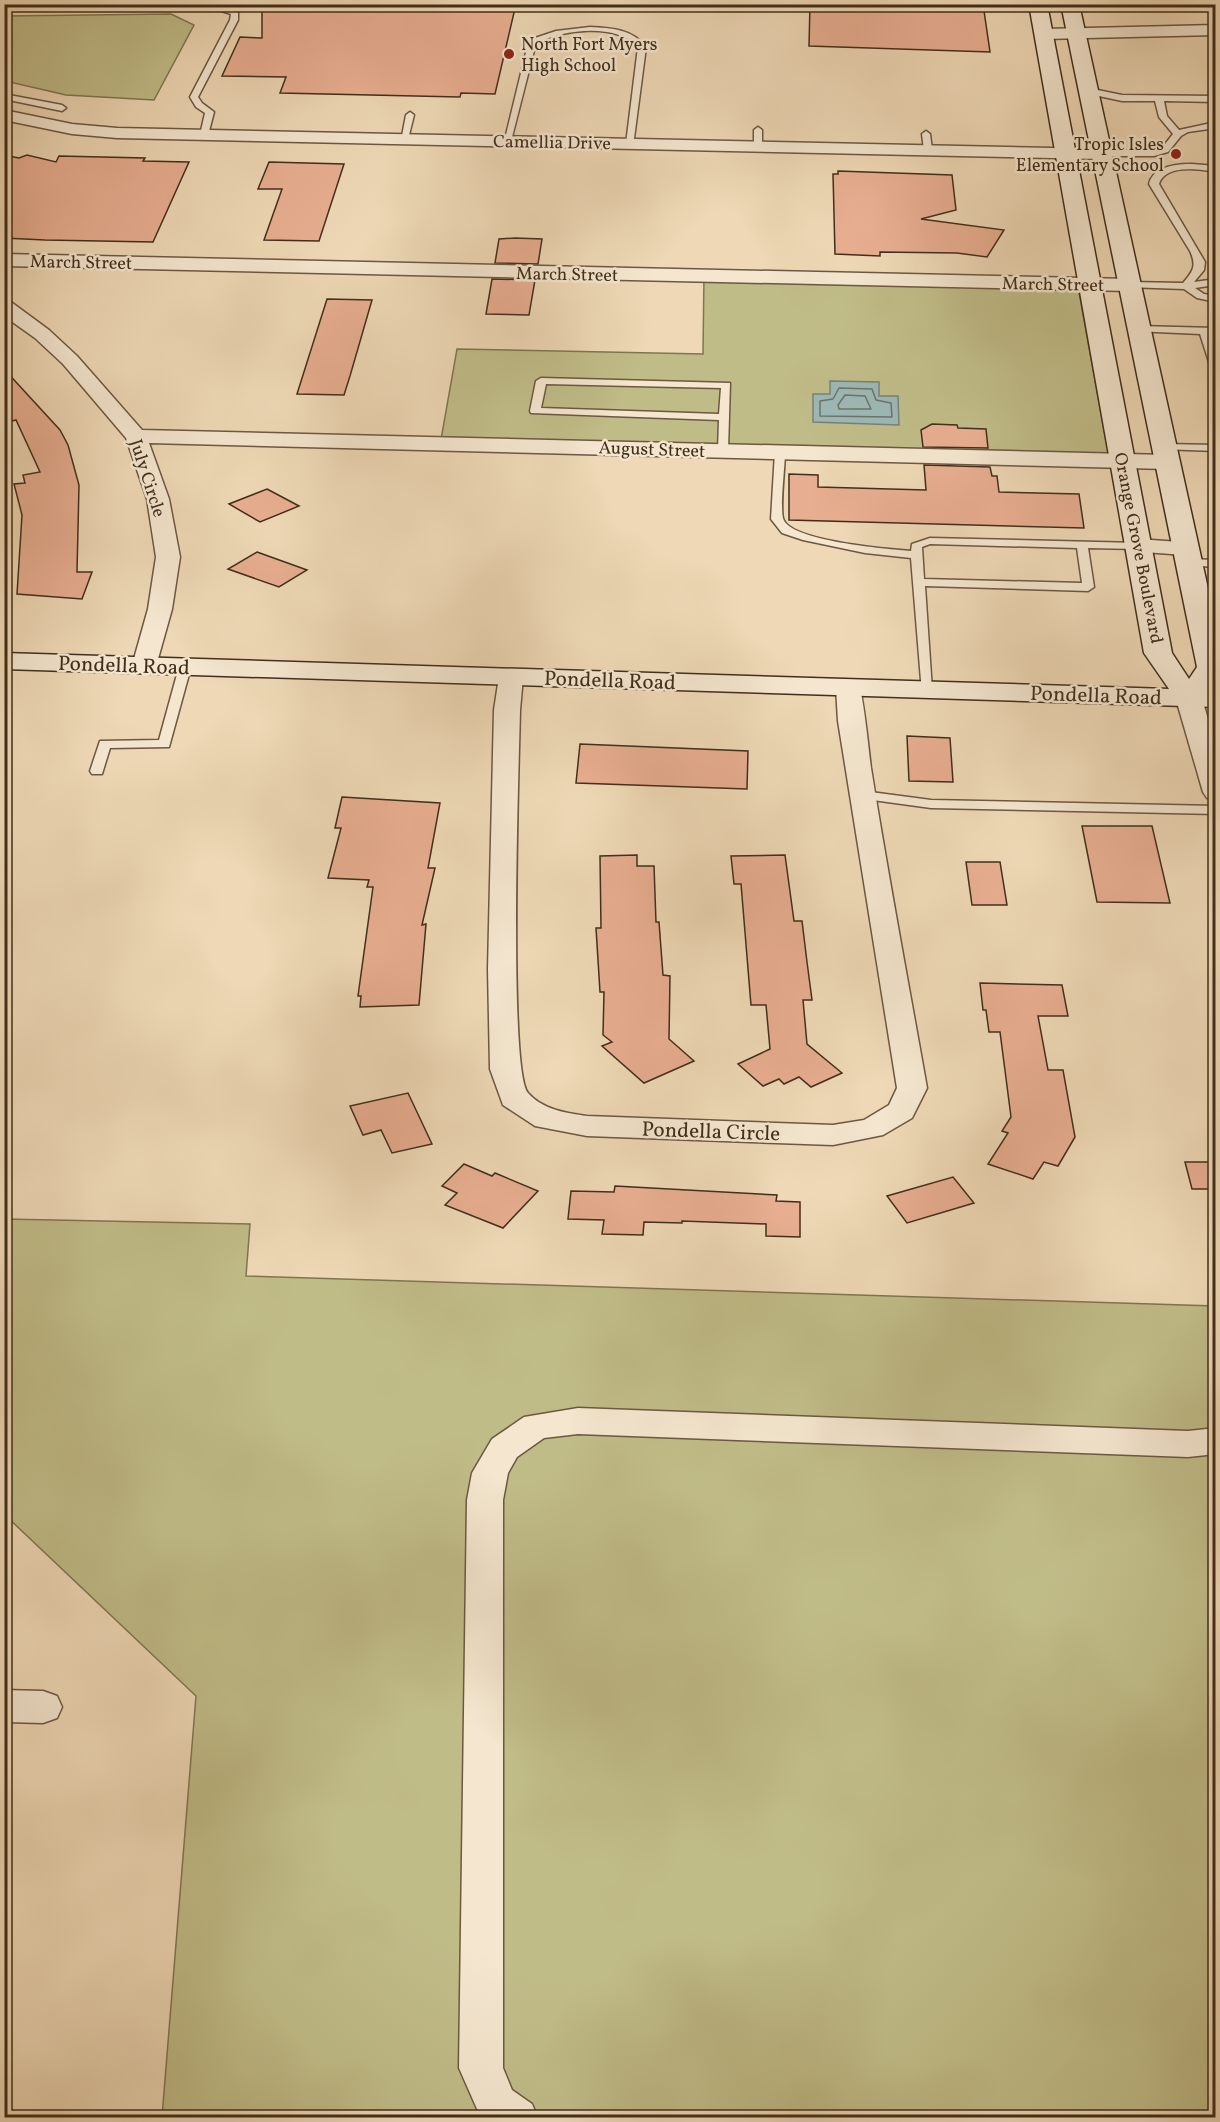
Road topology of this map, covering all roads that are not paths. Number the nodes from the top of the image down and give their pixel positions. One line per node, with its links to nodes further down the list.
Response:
1 (19, 4): 16 (lane)
2 (1038, 4): 5 (street, Orange Grove Boulevard)
3 (1070, 4): 6 (street)
4 (1215, 30): 6 (street)
5 (1044, 34): 6 (street); 20 (street, Orange Grove Boulevard)
6 (1076, 34): 7 (street)
7 (1088, 91): 9 (lane); 21 (street)
8 (4, 96): 11 (lane)
9 (1159, 99): 10 (lane); 15 (lane)
10 (1215, 99)
11 (62, 108)
12 (4, 115): 16 (street, Camellia Drive)
13 (410, 115): 17 (lane)
14 (1215, 125): 15 (lane)
15 (1178, 134): 21 (lane)
16 (204, 135): 17 (street, Camellia Drive)
17 (404, 139): 18 (street, Camellia Drive)
18 (507, 141): 19 (street, Camellia Drive); 19 (lane)
19 (630, 144): 20 (street, Camellia Drive)
20 (1065, 153): 21 (street, Camellia Drive); 25 (street, Orange Grove Boulevard)
21 (1102, 154): 26 (street)
22 (1215, 168): 27 (lane)
23 (4, 260): 25 (street, March Street)
24 (1215, 282): 27 (lane)
25 (1090, 285): 26 (street, March Street); 39 (street, Orange Grove Boulevard)
26 (1130, 285): 27 (lane); 30 (street)
27 (1186, 286): 28 (lane)
28 (1215, 299)
29 (4, 306): 34 (street, July Circle)
30 (1138, 329): 31 (lane); 38 (street)
31 (1210, 331): 32 (lane)
32 (1215, 368)
33 (725, 417): 33 (lane); 36 (lane)
34 (136, 436): 36 (street, August Street); 47 (street, July Circle)
35 (1215, 448): 38 (lane)
36 (723, 450): 37 (street, August Street)
37 (780, 452): 39 (street, August Street); 42 (lane)
38 (1165, 454): 39 (street, August Street); 43 (street)
39 (1122, 461): 41 (street, Orange Grove Boulevard)
40 (1082, 545): 41 (lane); 42 (lane); 45 (lane)
41 (1138, 546): 43 (street); 52 (street, Orange Grove Boulevard)
42 (917, 555): 45 (lane)
43 (1186, 555): 44 (lane); 52 (street)
44 (1215, 564)
45 (919, 582): 51 (lane)
46 (4, 661): 47 (street, Pondella Road)
47 (144, 666): 48 (street, Pondella Road)
48 (185, 667): 49 (street, Pondella Road); 54 (lane)
49 (511, 677): 50 (street, Pondella Road); 56 (street, Pondella Circle)
50 (849, 688): 51 (street, Pondella Road); 56 (street, Pondella Circle)
51 (926, 690): 52 (street, Pondella Road)
52 (1202, 699): 53 (street)
53 (1211, 762): 55 (street)
54 (97, 771)
55 (1215, 792)
56 (863, 795): 57 (lane)
57 (1215, 810)
58 (1215, 1441): 61 (street)
59 (4, 1706): 60 (street)
60 (43, 1707)
61 (516, 2118)

